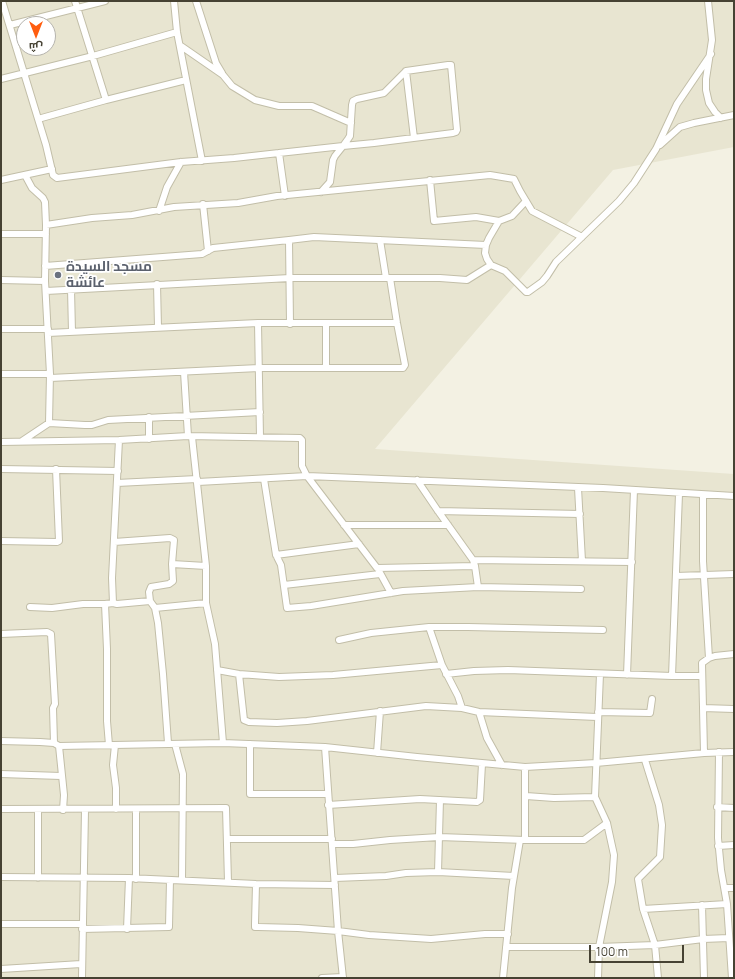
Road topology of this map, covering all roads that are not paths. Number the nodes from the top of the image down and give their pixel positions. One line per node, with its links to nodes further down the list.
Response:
1 (2, 1): 8 (street)
2 (75, 1): 7 (street)
3 (105, 1): 7 (street)
4 (174, 1): 10 (street)
5 (196, 1): 16 (street)
6 (708, 1): 12 (street)
7 (77, 8): 8 (street); 13 (street)
8 (9, 22): 9 (street); 15 (street)
9 (1, 23)
10 (177, 32): 11 (street); 13 (street)
11 (181, 46): 16 (street); 18 (street)
12 (711, 54): 21 (street); 26 (street)
13 (93, 56): 15 (street); 19 (street)
14 (406, 71): 23 (street); 24 (street); 24 (street)
15 (24, 72): 17 (street); 22 (street)
16 (223, 75): 23 (street)
17 (1, 79)
18 (186, 80): 19 (street); 28 (street)
19 (106, 100): 22 (street)
20 (734, 115): 21 (street)
21 (721, 118): 26 (street)
22 (38, 119): 30 (street)
23 (351, 123): 25 (street)
24 (414, 138): 25 (street)
25 (343, 146): 27 (street); 34 (street)
26 (656, 149): 43 (street)
27 (279, 153): 28 (street); 35 (street)
28 (202, 160): 29 (street)
29 (181, 162): 30 (street); 38 (street)
30 (52, 169): 31 (street)
31 (25, 175): 32 (street); 40 (street)
32 (1, 180)
33 (430, 180): 34 (street); 36 (street); 39 (street)
34 (321, 192): 35 (street)
35 (285, 196): 37 (street)
36 (526, 201): 39 (street); 43 (street)
37 (203, 204): 38 (street); 47 (street)
38 (159, 210): 40 (street)
39 (499, 221): 46 (street)
40 (46, 225): 42 (street)
41 (1, 234): 42 (street)
42 (46, 234): 49 (street)
43 (582, 238): 48 (street)
44 (289, 240): 45 (street); 47 (street); 50 (street)
45 (380, 240): 46 (street); 51 (street)
46 (486, 245): 48 (street)
47 (208, 251): 49 (street)
48 (491, 265): 51 (street)
49 (45, 266): 53 (street)
50 (290, 278): 51 (street); 54 (street); 59 (street)
51 (388, 278): 58 (street)
52 (1, 280): 53 (street)
53 (45, 281): 56 (street)
54 (157, 284): 55 (street); 61 (street)
55 (71, 289): 56 (street); 64 (street)
56 (46, 291): 63 (street)
57 (258, 323): 59 (street); 61 (street); 65 (street)
58 (397, 323): 60 (street); 66 (street)
59 (290, 324): 60 (street)
60 (326, 324): 66 (street)
61 (158, 327): 64 (street)
62 (1, 329): 63 (street)
63 (48, 331): 64 (street); 69 (street)
64 (72, 332)
65 (259, 368): 66 (street); 67 (street); 70 (street)
66 (326, 368)
67 (184, 372): 69 (street); 71 (street)
68 (1, 374): 69 (street)
69 (50, 376): 73 (street)
70 (260, 412): 71 (street); 75 (street)
71 (187, 416): 72 (street); 74 (street)
72 (149, 417): 73 (street); 76 (street)
73 (49, 423): 79 (street)
74 (190, 436): 75 (street); 76 (street); 86 (street)
75 (260, 436): 83 (street)
76 (149, 438): 77 (street)
77 (119, 440): 79 (street); 82 (street)
78 (1, 442): 79 (street)
79 (21, 442)
80 (1, 469): 81 (street)
81 (56, 469): 82 (street); 97 (street)
82 (118, 471): 87 (street)
83 (307, 476): 84 (street); 85 (street); 95 (street)
84 (264, 479): 86 (street); 100 (street)
85 (417, 480): 88 (street); 93 (street)
86 (197, 481): 87 (street); 105 (street)
87 (117, 483): 98 (street)
88 (578, 488): 89 (street); 94 (street)
89 (634, 490): 90 (street); 102 (street)
90 (679, 494): 91 (street); 110 (street)
91 (703, 495): 92 (street); 109 (street)
92 (734, 496)
93 (438, 511): 94 (street); 96 (street)
94 (580, 514): 101 (street)
95 (344, 525): 96 (street); 99 (street)
96 (448, 525): 103 (street)
97 (1, 541)
98 (114, 542): 104 (street); 116 (street)
99 (359, 544): 100 (street); 106 (street)
100 (276, 555): 111 (street)
101 (582, 561): 102 (street); 103 (street)
102 (632, 562): 132 (street)
103 (474, 563): 106 (street); 112 (street)
104 (172, 564): 105 (street); 115 (street)
105 (206, 566): 117 (street)
106 (377, 568): 107 (street)
107 (380, 574): 111 (street); 114 (street)
108 (734, 574): 109 (street)
109 (703, 575): 110 (street); 126 (street)
110 (676, 576): 133 (street)
111 (284, 585): 114 (street)
112 (478, 587): 113 (street); 114 (street)
113 (581, 589)
114 (391, 593)
115 (150, 601): 116 (street); 120 (street)
116 (113, 603): 118 (street)
117 (206, 603): 120 (street); 128 (street)
118 (105, 604): 119 (street); 148 (street)
119 (30, 607)
120 (155, 608): 143 (street)
121 (429, 627): 122 (street); 124 (street); 127 (street)
122 (603, 630)
123 (1, 634): 147 (street)
124 (339, 640)
125 (734, 654): 126 (street)
126 (708, 658): 134 (street)
127 (442, 664): 129 (street); 130 (street)
128 (217, 670): 129 (street); 144 (street)
129 (239, 674): 139 (street)
130 (446, 674): 131 (street); 136 (street)
131 (600, 674): 132 (street); 141 (street)
132 (627, 675): 133 (street)
133 (672, 676): 134 (street)
134 (702, 676): 137 (street)
135 (652, 699): 141 (street)
136 (462, 708): 139 (street); 140 (street)
137 (703, 708): 138 (street); 153 (street)
138 (734, 709)
139 (380, 711): 152 (street)
140 (479, 712): 141 (street); 157 (street)
141 (598, 715): 155 (street)
142 (1, 741): 147 (street)
143 (168, 743): 145 (street); 148 (street)
144 (223, 743): 145 (street); 146 (street)
145 (175, 744): 167 (street)
146 (250, 744): 149 (street); 161 (street)
147 (56, 745): 148 (street); 160 (street)
148 (112, 745): 173 (street)
149 (325, 747): 152 (street); 161 (street)
150 (719, 752): 151 (street); 153 (street); 166 (street)
151 (734, 752)
152 (377, 753): 156 (street)
153 (704, 753): 154 (street)
154 (645, 760): 155 (street); 198 (street)
155 (596, 763): 158 (street); 163 (street)
156 (482, 764): 157 (street); 164 (street)
157 (502, 765): 158 (street)
158 (525, 767): 162 (street)
159 (1, 774): 160 (street)
160 (61, 776): 171 (street)
161 (328, 794): 165 (street)
162 (526, 796): 163 (street); 178 (street)
163 (595, 797): 175 (street)
164 (440, 800): 165 (street); 176 (street)
165 (328, 805): 179 (street)
166 (717, 807): 168 (street); 180 (street)
167 (183, 808): 174 (street); 177 (street); 190 (street)
168 (734, 808)
169 (1, 809): 170 (street)
170 (38, 810): 171 (street); 185 (street)
171 (63, 810): 172 (street)
172 (85, 810): 173 (street); 186 (street)
173 (116, 810): 174 (street)
174 (136, 810): 188 (street)
175 (607, 823): 178 (street); 208 (street)
176 (439, 837): 178 (street); 179 (street); 182 (street)
177 (227, 839): 179 (street); 191 (street)
178 (523, 840): 183 (street)
179 (332, 842): 192 (street)
180 (718, 846): 181 (street); 194 (street)
181 (734, 846)
182 (438, 872): 183 (street); 192 (street)
183 (514, 876): 203 (street)
184 (1, 877): 185 (street)
185 (38, 878): 186 (street)
186 (83, 878): 187 (street); 200 (street)
187 (128, 878): 188 (street); 201 (street)
188 (136, 879): 189 (street)
189 (170, 880): 190 (street); 201 (street)
190 (182, 880): 191 (street)
191 (228, 882): 193 (street)
192 (335, 882): 193 (street); 202 (street)
193 (256, 884): 202 (street)
194 (725, 888): 195 (street); 196 (street)
195 (734, 888)
196 (727, 904): 197 (street); 204 (street)
197 (702, 905): 198 (street); 205 (street)
198 (643, 909): 206 (street)
199 (1, 924): 200 (street)
200 (82, 926): 201 (street); 209 (street)
201 (127, 928)
202 (338, 931): 203 (street); 212 (street)
203 (508, 934): 207 (street)
204 (731, 934): 205 (street); 211 (street)
205 (703, 939): 206 (street); 218 (street)
206 (655, 945): 208 (street); 217 (street)
207 (506, 947): 208 (street); 215 (street)
208 (599, 947): 216 (street)
209 (81, 964): 210 (street); 213 (street)
210 (1, 969)
211 (733, 975)
212 (343, 977): 214 (street)
213 (82, 978)
214 (322, 978)
215 (503, 978)
216 (598, 978)
217 (658, 978)
218 (704, 978)

